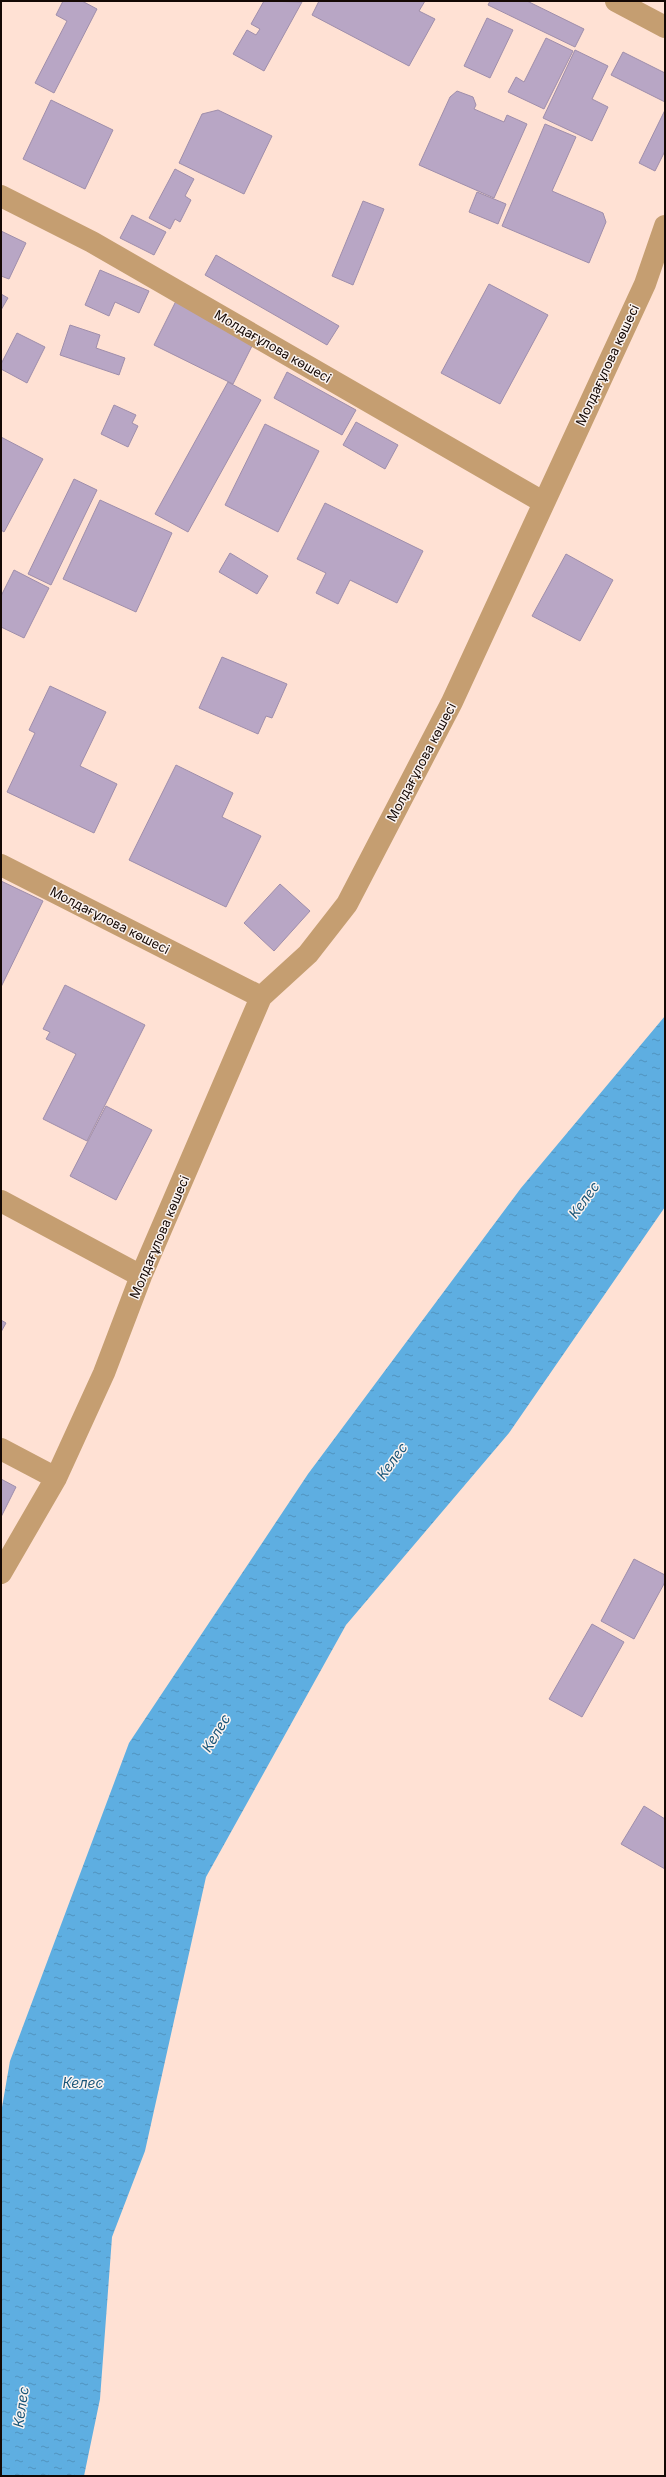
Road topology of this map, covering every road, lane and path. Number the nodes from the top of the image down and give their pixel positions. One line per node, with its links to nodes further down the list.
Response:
1 (616, 1): 2 (street)
2 (665, 27)
3 (1, 196): 5 (street, Молдағұлова көшесі)
4 (665, 226): 5 (street, Молдағұлова көшесі)
5 (543, 502): 7 (street, Молдағұлова көшесі)
6 (1, 865): 7 (street, Молдағұлова көшесі)
7 (261, 997): 9 (street, Молдағұлова көшесі)
8 (1, 1201): 9 (street)
9 (142, 1276): 11 (street, Молдағұлова көшесі)
10 (1, 1449): 11 (street)
11 (56, 1478): 12 (street, Молдағұлова көшесі)
12 (1, 1573)

